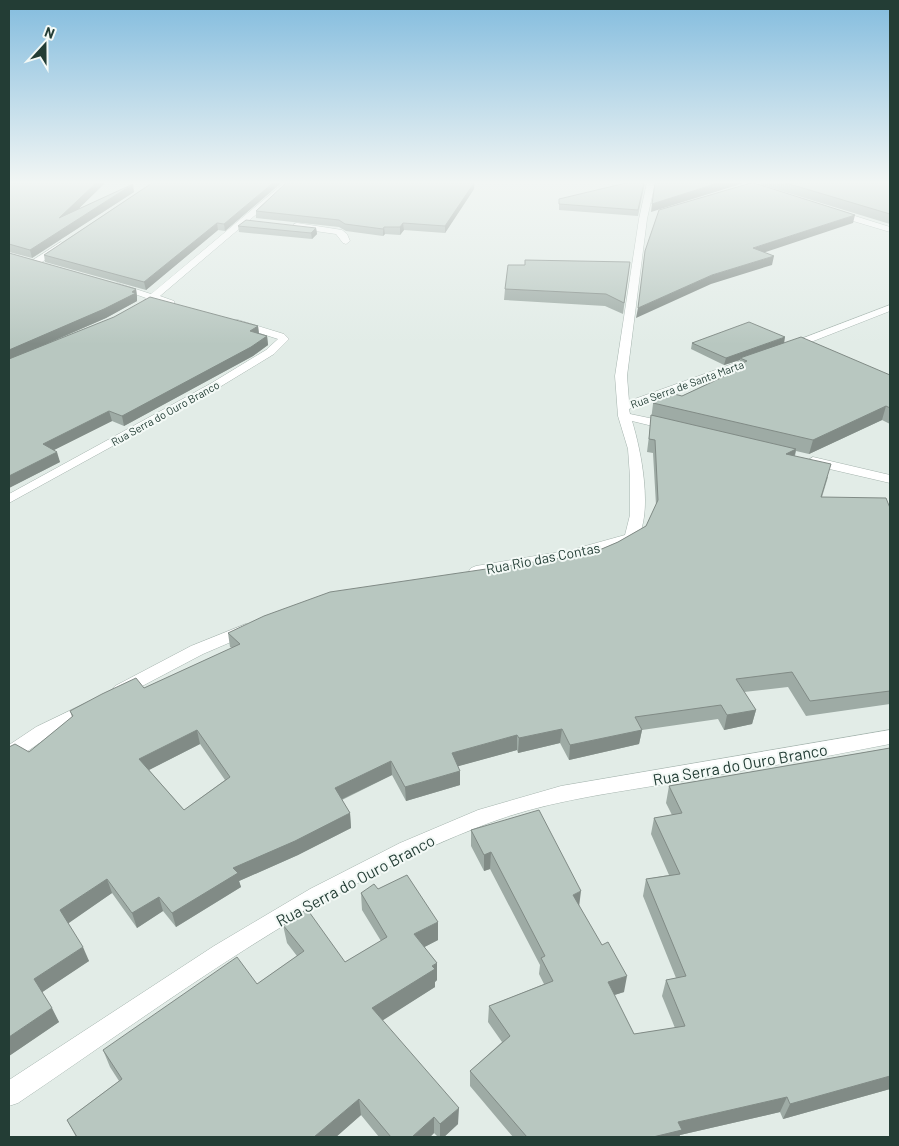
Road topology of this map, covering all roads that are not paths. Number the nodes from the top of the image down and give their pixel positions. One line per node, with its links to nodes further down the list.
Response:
1 (231, 236): 8 (street)
2 (344, 236): 5 (street)
3 (644, 236): 15 (street)
4 (73, 238): 6 (street)
5 (346, 241)
6 (51, 268)
7 (105, 282): 8 (street)
8 (154, 298): 9 (street); 10 (street)
9 (141, 306)
10 (184, 308)
11 (890, 308): 13 (street)
12 (224, 319): 19 (street, Rua Serra do Ouro Branco)
13 (780, 350)
14 (762, 357): 15 (street, Rua Serra de Santa Marta)
15 (624, 412): 16 (street); 20 (street, Rua Rio das Contas)
16 (680, 429)
17 (804, 458): 18 (street)
18 (890, 479)
19 (9, 498)
20 (459, 574)
21 (259, 623): 23 (street)
22 (890, 737): 24 (street, Rua Serra do Ouro Branco)
23 (9, 754)
24 (9, 1094)

